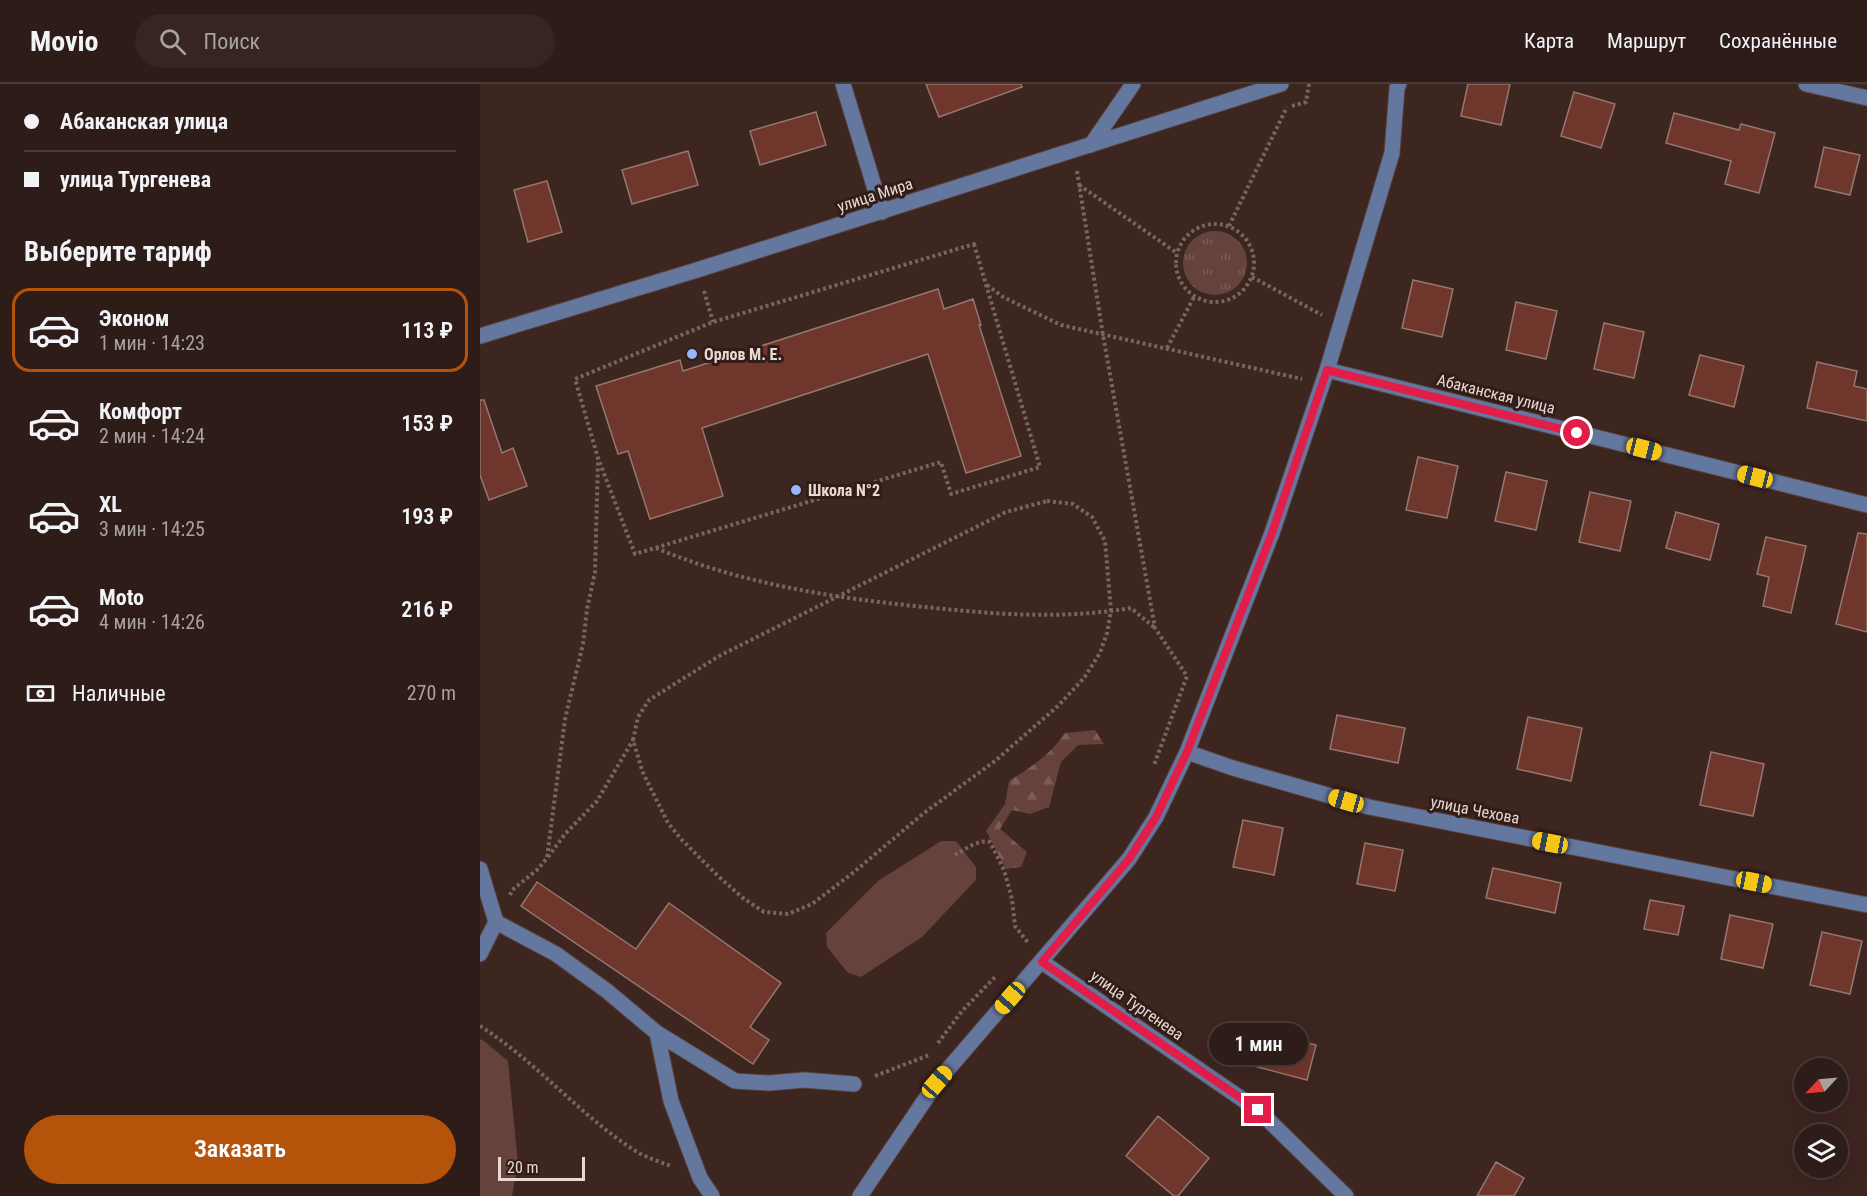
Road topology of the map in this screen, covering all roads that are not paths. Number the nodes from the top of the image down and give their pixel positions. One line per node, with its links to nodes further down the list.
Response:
1 (843, 84): 8 (street)
2 (1133, 84): 7 (street)
3 (1281, 84): 7 (street, улица Мира)
4 (1399, 84): 10 (street)
5 (1806, 84): 6 (street)
6 (1867, 98)
7 (1091, 145): 8 (street, улица Мира)
8 (882, 212): 9 (street, улица Мира)
9 (480, 336)
10 (1327, 370): 11 (street, Абаканская улица); 12 (street)
11 (1867, 505)
12 (1187, 752): 14 (street, улица Чехова); 17 (street)
13 (480, 869): 15 (street)
14 (1867, 904)
15 (496, 922): 16 (street); 18 (street)
16 (480, 954)
17 (1042, 962): 21 (street); 22 (street, улица Тургенева)
18 (657, 1033): 19 (street); 20 (street)
19 (854, 1084)
20 (712, 1196)
21 (860, 1196)
22 (1346, 1196)

